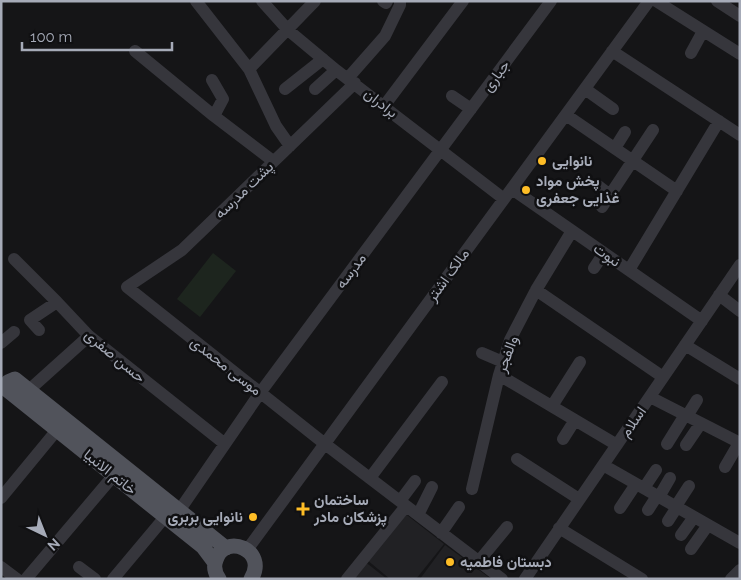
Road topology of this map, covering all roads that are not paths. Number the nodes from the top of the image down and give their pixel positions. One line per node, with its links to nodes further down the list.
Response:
1 (196, 1): 18 (street)
2 (262, 1): 11 (street, برادران)
3 (315, 1): 11 (street)
4 (400, 1): 21 (street, پشت مدرسه)
5 (463, 1): 26 (street)
6 (550, 1): 27 (street, جباری)
7 (649, 1): 14 (street, مالک اشتر)
8 (656, 1): 12 (street)
9 (717, 1): 10 (street)
10 (737, 9)
11 (288, 30): 17 (street, برادران); 18 (street)
12 (703, 31): 15 (street); 16 (street)
13 (135, 51): 30 (street)
14 (612, 51): 24 (street, مالک اشتر); 31 (street)
15 (690, 53)
16 (740, 54)
17 (323, 59): 19 (street, برادران); 22 (street)
18 (249, 69): 35 (street)
19 (336, 70): 21 (street, برادران); 23 (street)
20 (212, 80): 30 (street)
21 (351, 81): 26 (street, برادران); 35 (street, پشت مدرسه)
22 (285, 89)
23 (315, 89)
24 (585, 89): 28 (street); 29 (street, مالک اشتر)
25 (452, 96): 27 (street)
26 (384, 106): 37 (street, برادران)
27 (472, 109): 37 (street, جباری)
28 (612, 109)
29 (566, 115): 36 (street); 42 (street, مالک اشتر)
30 (214, 116): 39 (street)
31 (719, 121): 34 (street); 41 (street)
32 (653, 130): 38 (street)
33 (625, 132): 36 (street)
34 (739, 134)
35 (290, 146): 39 (street, پشت مدرسه)
36 (615, 148): 38 (street)
37 (442, 150): 42 (street, برادران); 71 (street, مدرسه)
38 (633, 160): 41 (street); 43 (street)
39 (273, 162): 51 (street, پشت مدرسه)
40 (597, 185): 43 (street)
41 (677, 190): 49 (street)
42 (508, 194): 45 (street, نبوت); 82 (street, مالک اشتر)
43 (610, 195): 44 (street)
44 (602, 207)
45 (572, 231): 46 (street, نبوت); 52 (street, والفجر)
46 (604, 253): 48 (street); 49 (street, نبوت)
47 (14, 259): 54 (street, حسن صفری)
48 (594, 268)
49 (629, 270): 56 (street, نبوت)
50 (738, 270): 53 (street, اسلام)
51 (126, 287): 71 (street, موسی محمدی)
52 (536, 290): 63 (street, والفجر); 66 (street)
53 (720, 295): 55 (street); 56 (street, اسلام)
54 (57, 302): 57 (street); 59 (street, حسن صفری)
55 (740, 311)
56 (702, 321): 61 (street, اسلام)
57 (39, 330)
58 (14, 332): 60 (street)
59 (88, 336): 70 (street); 81 (street, حسن صفری)
60 (1, 344)
61 (685, 345): 66 (street, اسلام); 67 (street)
62 (482, 353): 63 (street)
63 (503, 362): 65 (street, والفجر)
64 (580, 362): 74 (street)
65 (499, 374): 74 (street); 97 (street, والفجر)
66 (663, 377): 72 (street, اسلام)
67 (740, 379)
68 (442, 382): 91 (street)
69 (4, 386): 70 (main road, خاتم الانبیا); 78 (main road, خاتم الانبیا)
70 (29, 390): 106 (main road, خاتم الانبیا)
71 (260, 392): 81 (street, مدرسه); 82 (street, موسی محمدی)
72 (650, 397): 75 (street); 84 (street, اسلام)
73 (697, 400): 75 (street)
74 (552, 406): 76 (street)
75 (686, 416): 77 (street); 83 (street)
76 (575, 420): 79 (street); 84 (street)
77 (701, 423): 80 (street); 85 (street)
78 (57, 430): 90 (main road, خاتم الانبیا); 99 (street)
79 (563, 439)
80 (739, 443): 88 (street)
81 (225, 444): 106 (street, مدرسه)
82 (325, 444): 91 (street, موسی محمدی); 118 (street, مالک اشتر)
83 (667, 444)
84 (617, 445): 87 (street, اسلام)
85 (686, 445)
86 (517, 459): 100 (street)
87 (603, 465): 94 (street); 100 (street, اسلام)
88 (725, 467)
89 (656, 470): 94 (street)
90 (114, 475): 106 (main road, خاتم الانبیا); 127 (street)
91 (370, 478): 101 (street, موسی محمدی)
92 (670, 478): 98 (street)
93 (415, 481): 101 (street)
94 (640, 486): 98 (street); 104 (street)
95 (689, 486): 102 (street)
96 (432, 487): 107 (street)
97 (472, 489)
98 (658, 496): 102 (street); 105 (street)
99 (1, 498)
100 (579, 499): 112 (street, اسلام)
101 (403, 503): 107 (street, موسی محمدی); 131 (street)
102 (676, 507): 108 (street); 109 (street)
103 (459, 508): 113 (street)
104 (620, 508)
105 (648, 510)
106 (172, 514): 116 (main road, خاتم الانبیا); 120 (main road, خاتم الانبیا); 129 (street, مدرسه)
107 (418, 515): 113 (street, موسی محمدی)
108 (694, 517): 110 (street); 114 (street)
109 (668, 521)
110 (708, 525): 115 (street); 117 (street)
111 (506, 527): 119 (street)
112 (559, 528): 125 (street); 133 (street, اسلام)
113 (441, 533): 119 (street, موسی محمدی)
114 (681, 535)
115 (740, 542)
116 (226, 548): 118 (main road); 120 (main road)
117 (691, 549)
118 (248, 550): 124 (main road)
119 (479, 561): 132 (street, موسی محمدی)
120 (215, 563): 130 (main road)
121 (1, 567): 126 (street)
122 (80, 567): 128 (street)
123 (740, 570): 134 (street)
124 (256, 576)
125 (639, 578)
126 (17, 579)
127 (26, 579)
128 (95, 579)
129 (113, 579)
130 (219, 579)
131 (347, 579)
132 (502, 579)
133 (525, 579)
134 (731, 579)

